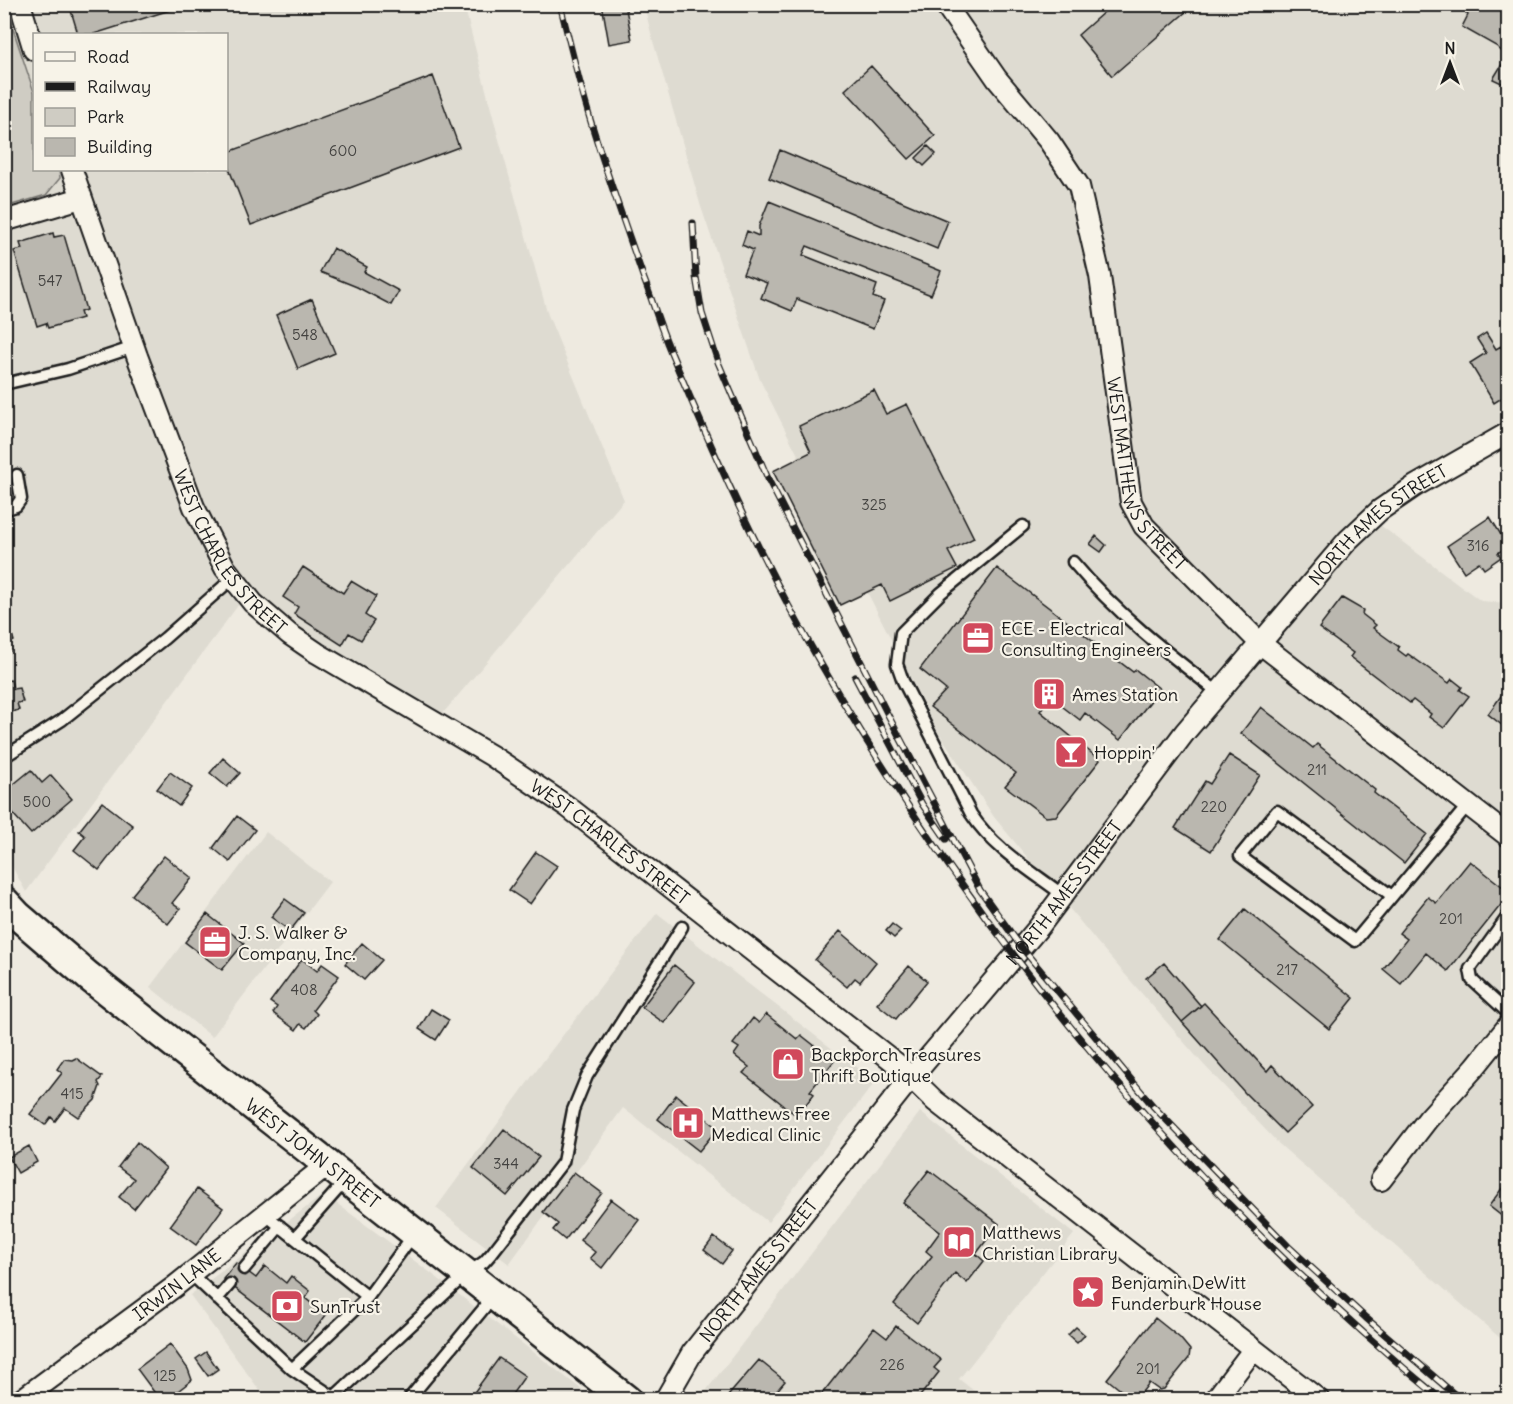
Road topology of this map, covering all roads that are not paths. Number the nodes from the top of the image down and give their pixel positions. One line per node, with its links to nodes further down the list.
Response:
1 (20, 4): 3 (street)
2 (945, 4): 15 (street, WEST MATTHEWS STREET)
3 (33, 47)
4 (72, 171): 5 (street, WEST CHARLES STREET)
5 (81, 198): 6 (street); 7 (street, WEST CHARLES STREET)
6 (4, 220)
7 (134, 347): 8 (lane); 14 (street, WEST CHARLES STREET)
8 (4, 384)
9 (1509, 433): 15 (street, NORTH AMES STREET)
10 (17, 475): 11 (lane)
11 (4, 510)
12 (1023, 526): 20 (lane)
13 (1073, 562): 16 (lane)
14 (233, 578): 17 (lane); 27 (street, WEST CHARLES STREET)
15 (1261, 644): 16 (street, NORTH AMES STREET); 18 (street, WEST MATTHEWS STREET)
16 (1218, 693): 20 (street, NORTH AMES STREET)
17 (4, 757)
18 (1468, 805): 19 (street, WEST MATTHEWS STREET); 21 (lane)
19 (1509, 836)
20 (1063, 895): 27 (street, NORTH AMES STREET)
21 (1392, 896): 21 (lane)
22 (4, 900): 28 (main road, WEST JOHN STREET)
23 (1509, 916): 25 (lane)
24 (682, 927): 35 (lane)
25 (1509, 1013)
26 (1509, 1026): 29 (street)
27 (911, 1078): 40 (street, WEST CHARLES STREET); 46 (street, NORTH AMES STREET)
28 (336, 1173): 30 (street, IRWIN LANE); 31 (main road, WEST JOHN STREET); 32 (lane)
29 (1381, 1180)
30 (273, 1221): 32 (lane); 33 (lane); 34 (street, IRWIN LANE)
31 (414, 1233): 35 (main road, WEST JOHN STREET); 38 (lane)
32 (295, 1238): 38 (lane)
33 (244, 1269)
34 (190, 1274): 39 (lane); 43 (street, IRWIN LANE)
35 (466, 1274): 37 (main road, WEST JOHN STREET); 42 (lane)
36 (230, 1284): 39 (lane)
37 (494, 1296): 44 (lane); 45 (main road, WEST JOHN STREET)
38 (368, 1297): 41 (lane)
39 (218, 1299): 41 (lane)
40 (1253, 1350): 47 (street); 48 (street, WEST CHARLES STREET)
41 (292, 1369): 42 (lane)
42 (336, 1398)
43 (21, 1400)
44 (408, 1400)
45 (627, 1400)
46 (665, 1400)
47 (1215, 1400)
48 (1319, 1400)

